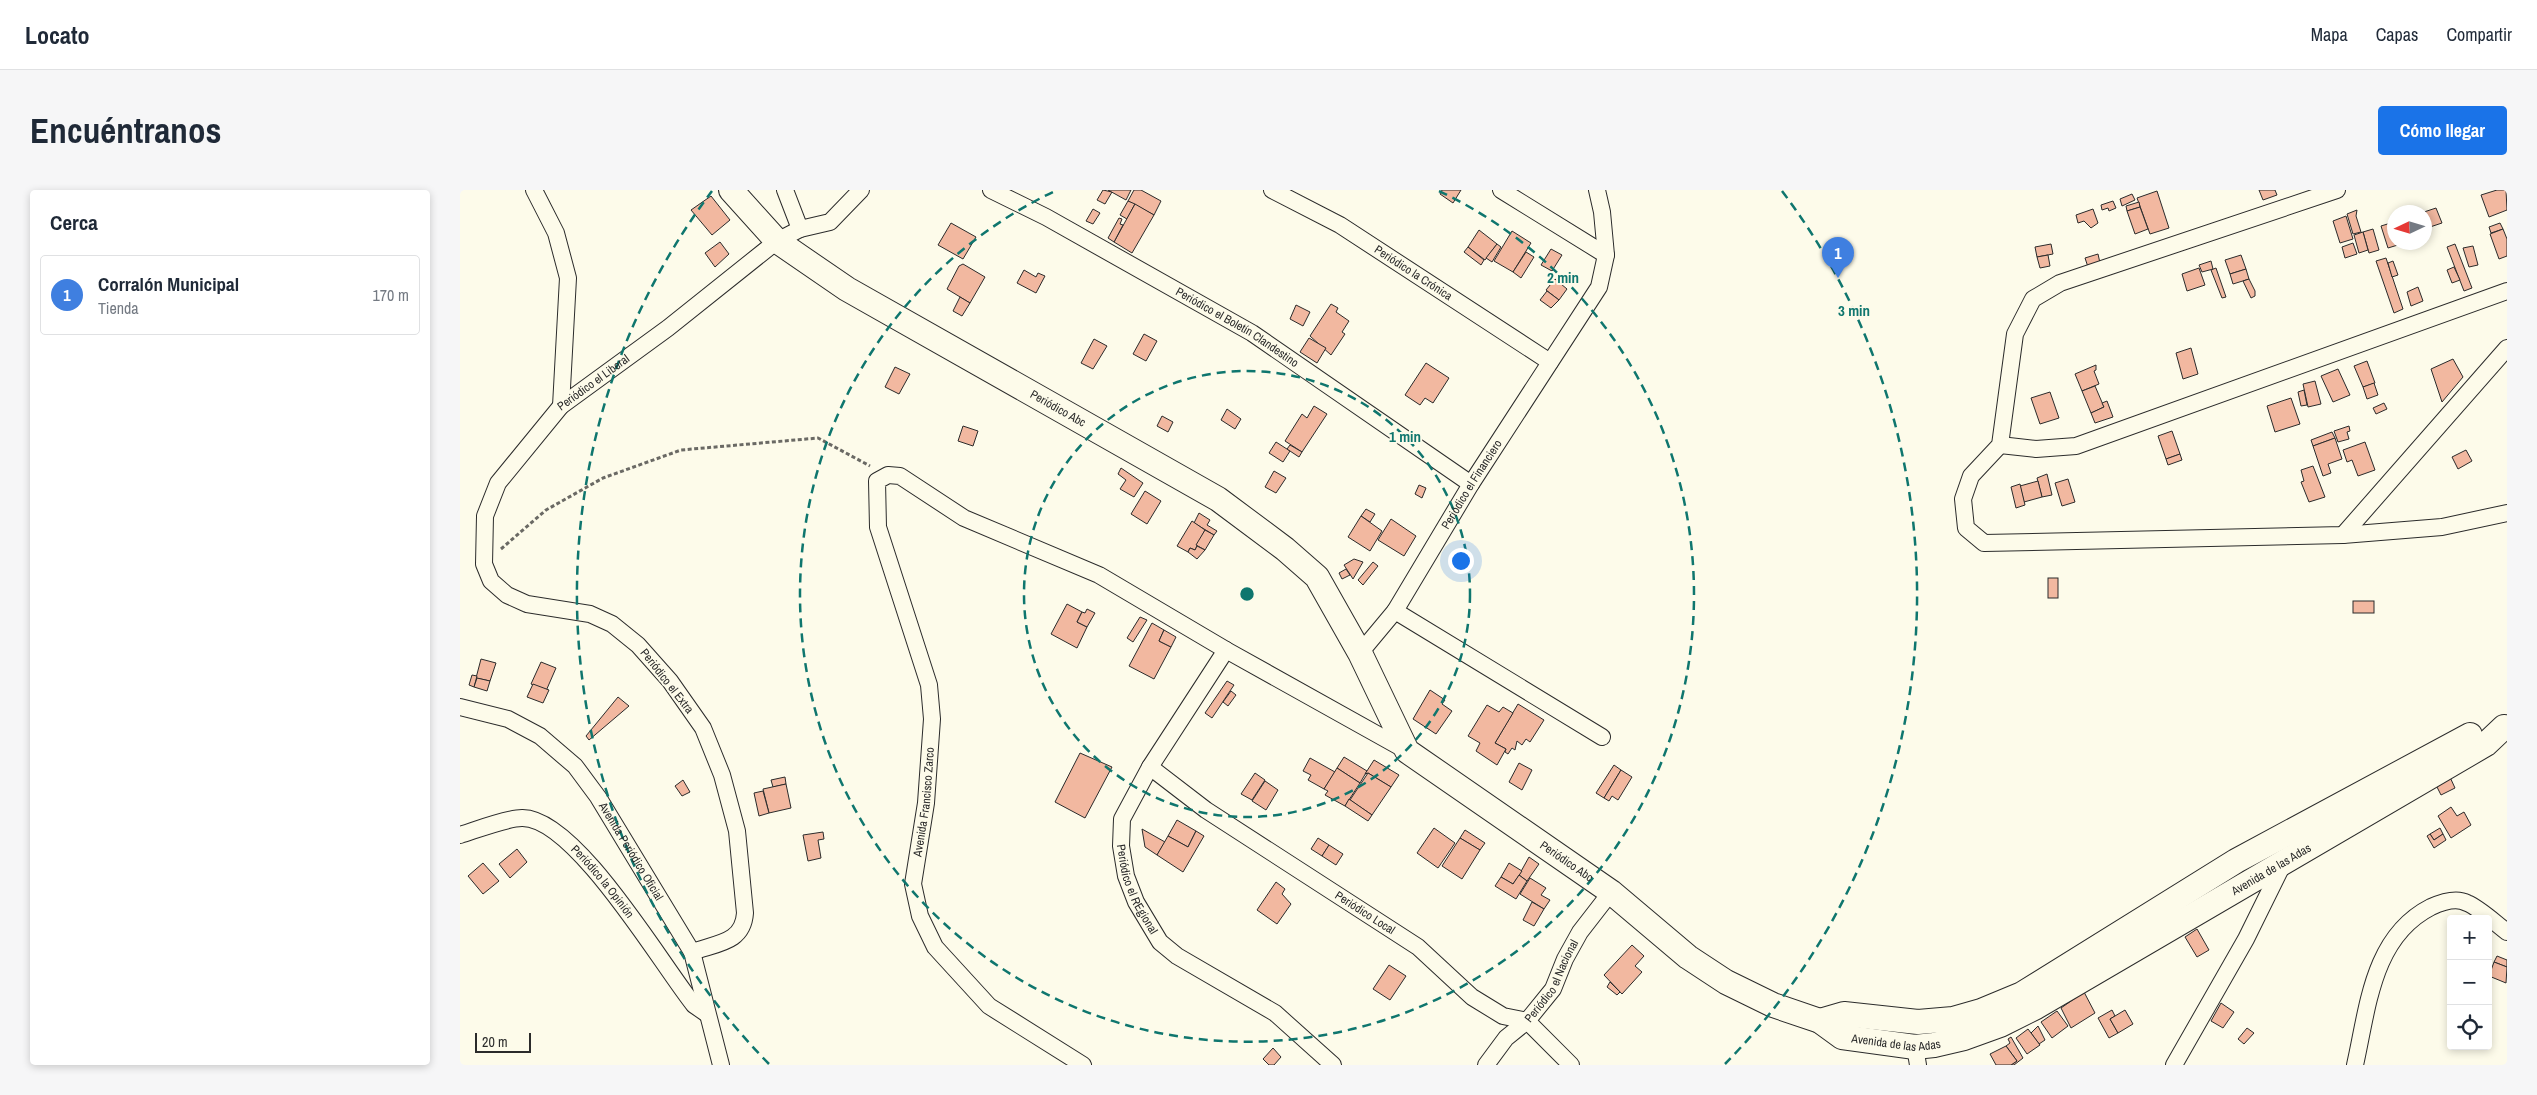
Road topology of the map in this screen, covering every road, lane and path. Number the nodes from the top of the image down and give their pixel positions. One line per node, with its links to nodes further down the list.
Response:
1 (534, 190): 16 (street, Periódico el Liberal)
2 (731, 190): 11 (street, Periódico Abc)
3 (785, 190): 10 (street)
4 (861, 190): 10 (street)
5 (991, 190): 19 (street, Periódico el Boletín Clandestino)
6 (1272, 190): 15 (street, Periódico la Crónica)
7 (1501, 190): 12 (street)
8 (1597, 190): 12 (street, Periódico el Financiero)
9 (2337, 190): 17 (street)
10 (800, 229): 11 (street)
11 (777, 241): 16 (street, Periódico el Liberal); 25 (street, Periódico Abc)
12 (1606, 254): 15 (street, Periódico el Financiero)
13 (2507, 291): 17 (street)
14 (2507, 348): 21 (street)
15 (1550, 362): 19 (street, Periódico el Financiero)
16 (561, 406): 22 (street, Periódico el Extra)
17 (2000, 445): 21 (street)
18 (888, 475): 22 (path); 24 (street); 41 (street, Avenida Francisco Zarco)
19 (1471, 484): 23 (street, Periódico el Financiero)
20 (2507, 513): 21 (street)
21 (2344, 536)
22 (484, 564): 35 (street, Periódico el Extra)
23 (1395, 610): 25 (street); 28 (street)
24 (1226, 650): 29 (street); 30 (street, Periódico el REgional)
25 (1360, 654): 29 (street, Periódico Abc)
26 (460, 707): 35 (street, Avenida Periódico Oficial)
27 (2505, 726): 32 (street, Avenida de las Adas); 38 (street, Avenida de las Adas)
28 (1602, 737)
29 (1407, 751): 33 (street, Periódico Abc)
30 (1150, 767): 37 (street, Periódico Local); 42 (street, Periódico el REgional)
31 (460, 835): 36 (street, Periódico la Opinión)
32 (2285, 859): 39 (street, Avenida de las Adas); 45 (street)
33 (1611, 892): 37 (street, Periódico el Nacional); 38 (street, Periódico Abc)
34 (2507, 932): 46 (street)
35 (692, 952): 36 (street, Avenida Periódico Oficial)
36 (708, 1014): 40 (street, Avenida Periódico Oficial)
37 (1527, 1021): 43 (street, Periódico el Nacional); 44 (street)
38 (1820, 1021): 39 (street, Avenida de las Adas)
39 (1916, 1056)
40 (721, 1065)
41 (1084, 1065)
42 (1333, 1065)
43 (1486, 1065)
44 (1571, 1065)
45 (2174, 1065)
46 (2355, 1065)

